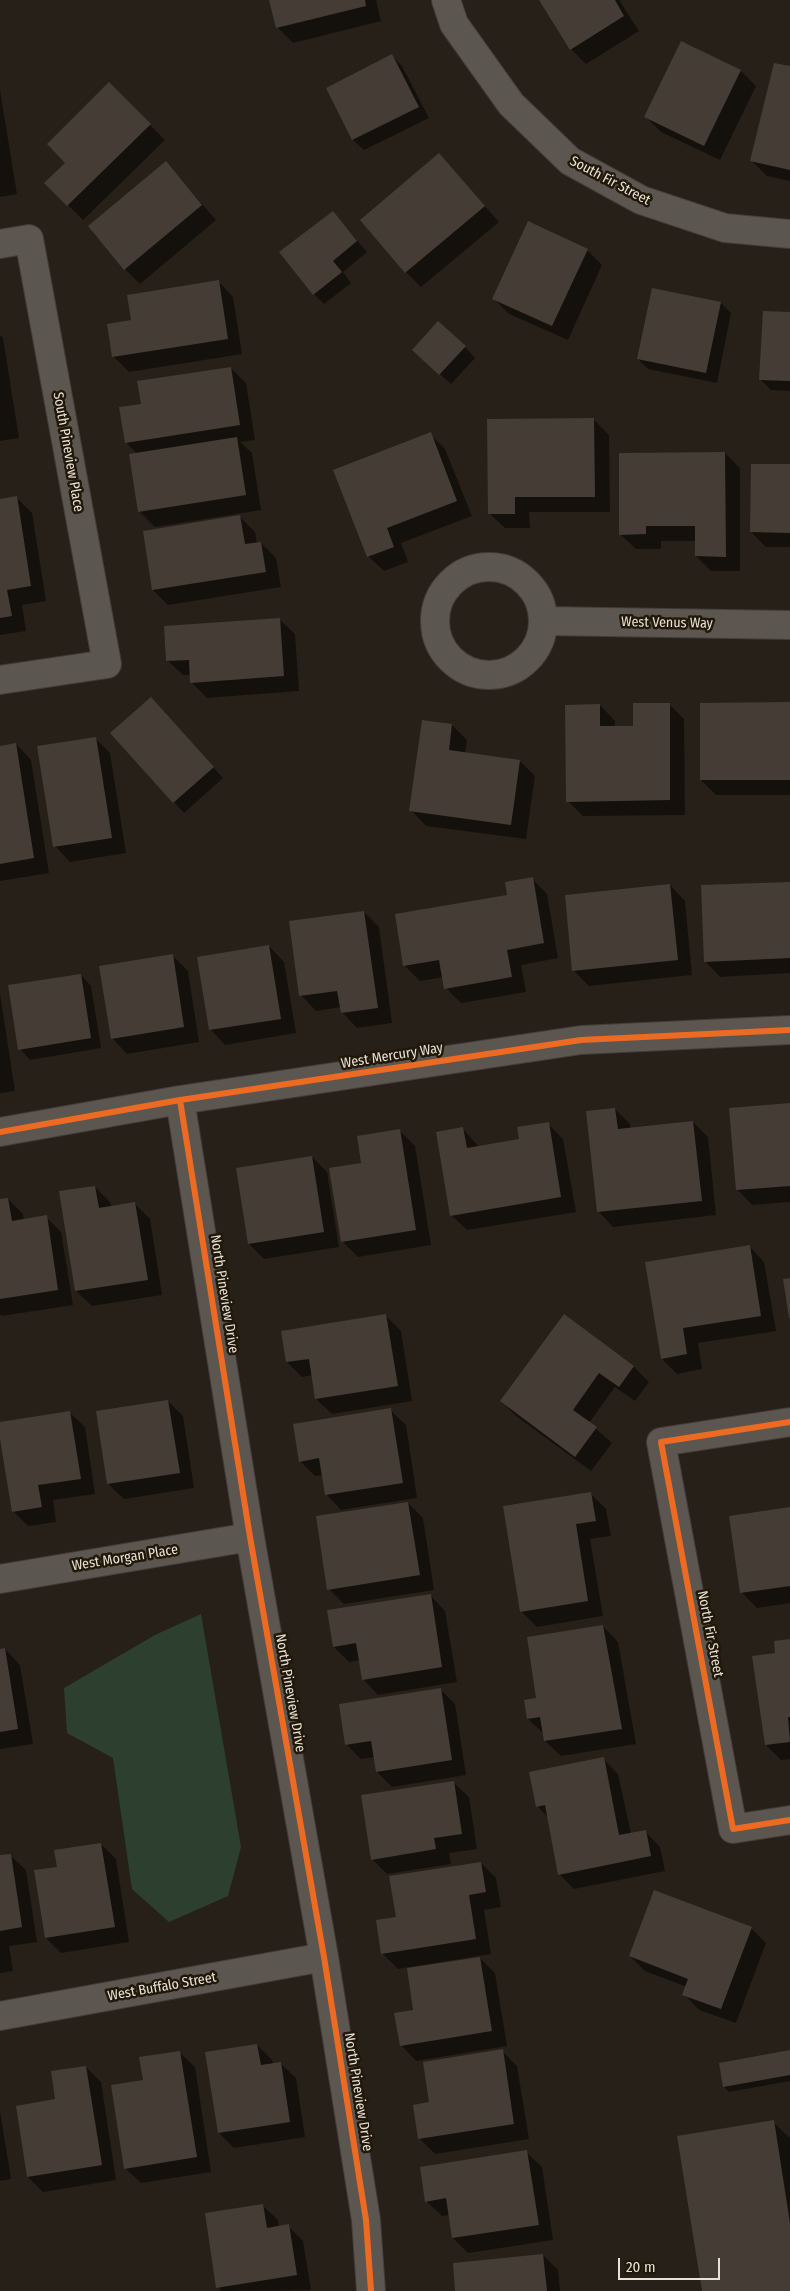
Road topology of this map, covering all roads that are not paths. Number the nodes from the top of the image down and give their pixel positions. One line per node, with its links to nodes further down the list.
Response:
1 (446, 0): 2 (street, South Fir Street)
2 (790, 234)
3 (0, 244): 6 (street, South Pineview Place)
4 (544, 621): 5 (street, West Venus Way)
5 (790, 625)
6 (0, 680)
7 (790, 1030): 8 (street, West Mercury Way)
8 (180, 1100): 9 (street, West Mercury Way); 11 (street, North Pineview Drive)
9 (0, 1132)
10 (790, 1422): 13 (street, North Fir Street)
11 (250, 1537): 12 (street, West Morgan Place); 14 (street, North Pineview Drive)
12 (0, 1579)
13 (790, 1820)
14 (324, 1957): 15 (street, West Buffalo Street); 16 (street, North Pineview Drive)
15 (0, 2016)
16 (371, 2291)

